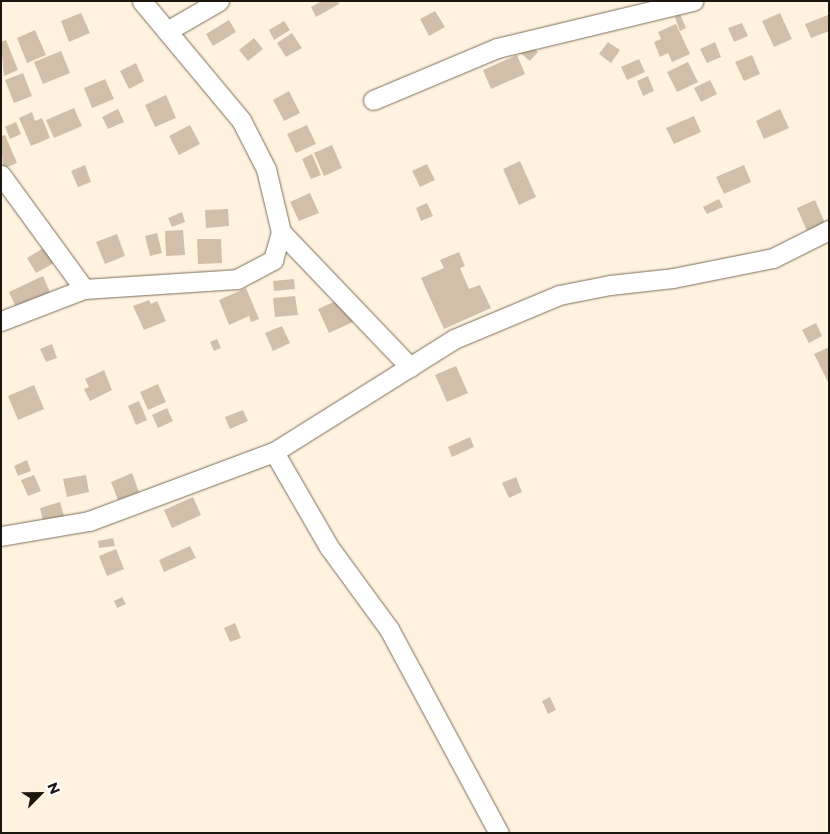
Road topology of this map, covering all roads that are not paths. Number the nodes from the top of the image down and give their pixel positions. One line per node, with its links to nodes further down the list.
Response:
1 (142, 1): 4 (street)
2 (219, 1): 4 (street)
3 (693, 1): 5 (street)
4 (167, 31): 8 (street)
5 (373, 100)
6 (1, 175): 9 (street)
7 (829, 230): 11 (street)
8 (281, 232): 9 (street); 11 (street)
9 (84, 289): 10 (street)
10 (1, 321)
11 (410, 367): 12 (street)
12 (274, 452): 13 (street); 14 (street)
13 (1, 536)
14 (499, 833)

